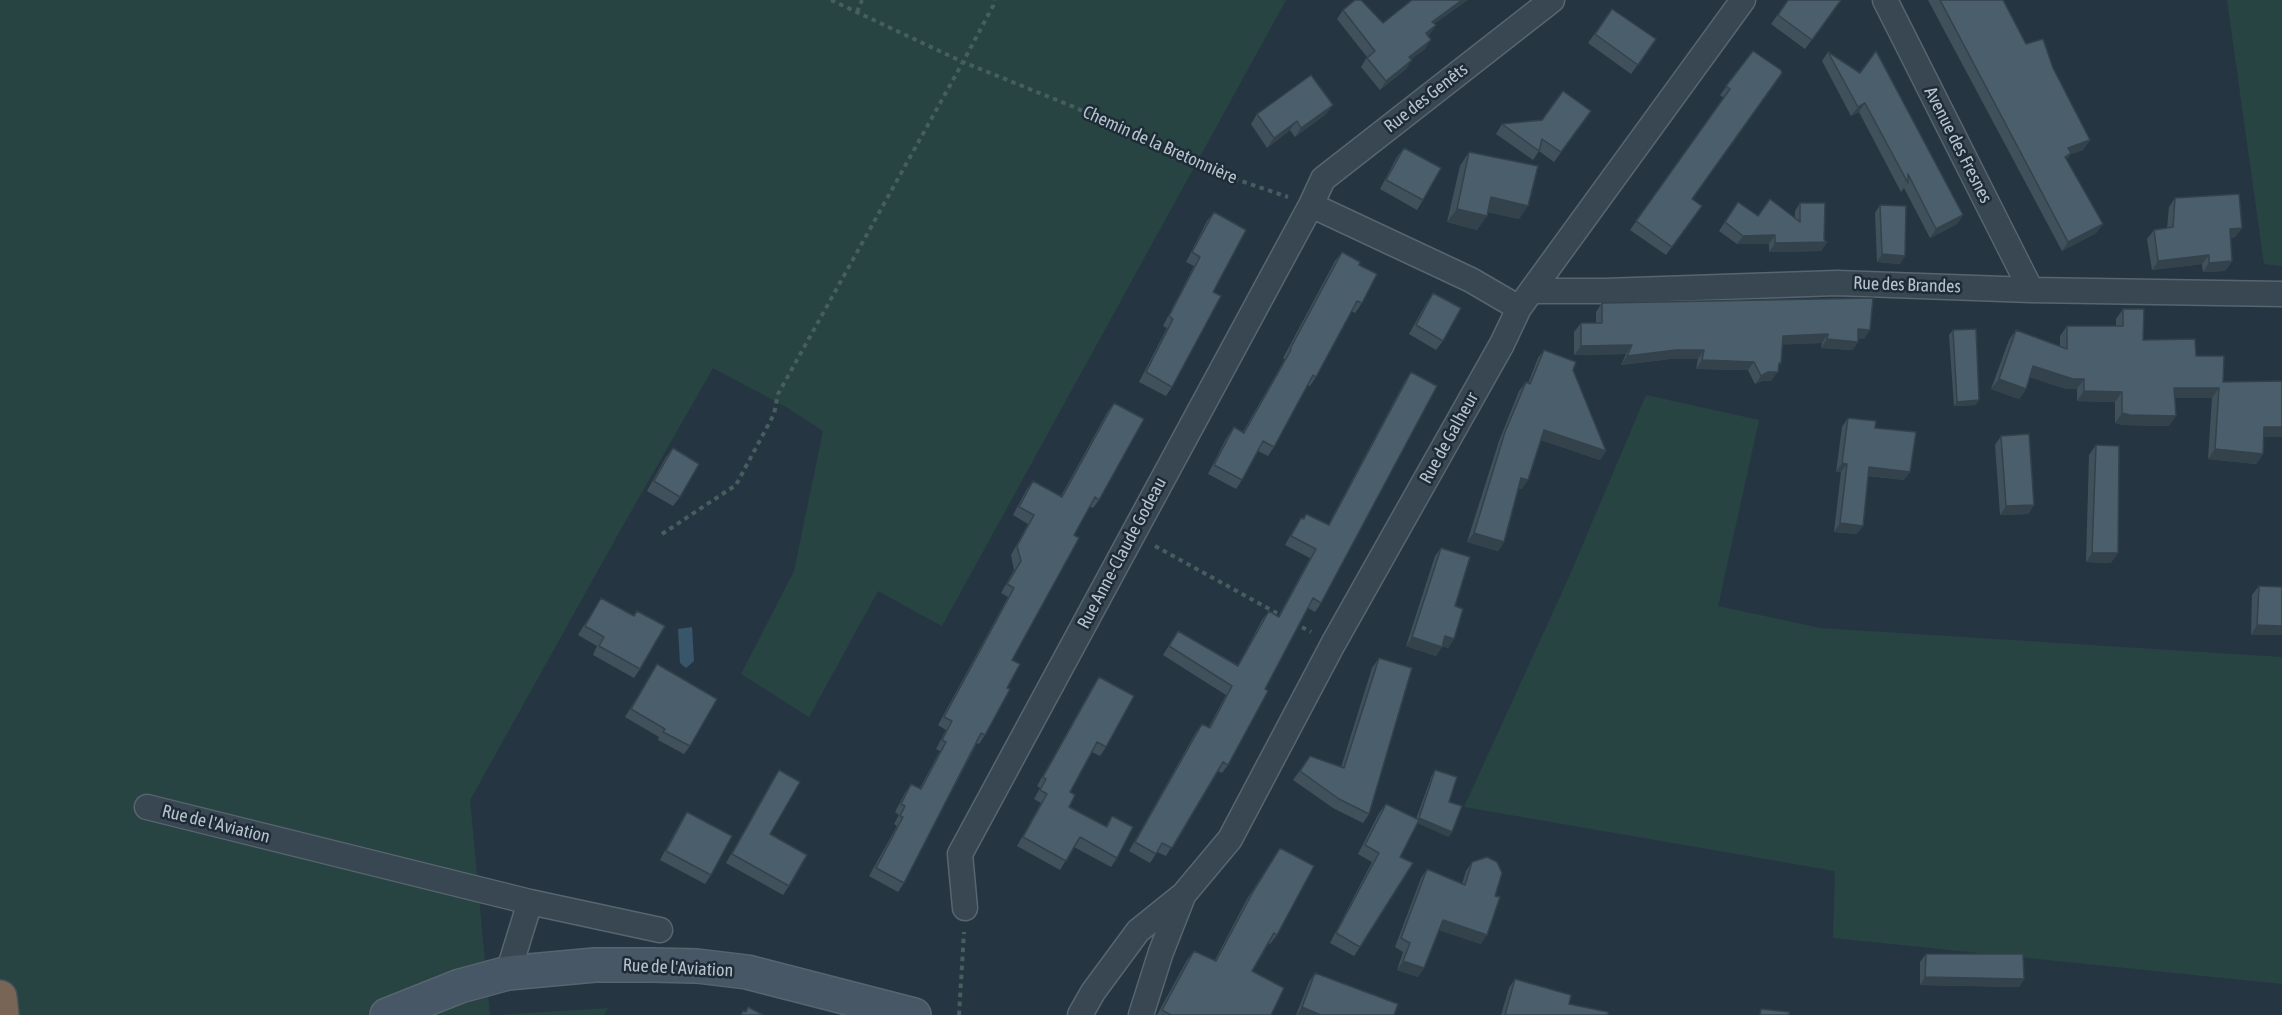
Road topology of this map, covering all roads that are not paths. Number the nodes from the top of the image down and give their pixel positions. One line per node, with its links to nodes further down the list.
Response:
1 (1552, 0): 4 (street, Rue des Genêts)
2 (1743, 0): 7 (street, Rue de Galheur)
3 (1885, 0): 5 (street, Avenue des Fresnes)
4 (1311, 206): 7 (street); 11 (street, Rue Anne-Claude Godeau)
5 (2031, 290): 6 (street, Rue des Brandes); 7 (street, Rue des Brandes)
6 (2282, 294)
7 (1525, 299): 9 (street, Rue de Galheur)
8 (147, 807): 10 (street, Rue de l'Aviation)
9 (1184, 894): 18 (street, Rue de Galheur); 19 (street, Rue de Galheur)
10 (530, 902): 12 (street, Rue de l'Aviation); 13 (street)
11 (965, 908)
12 (660, 930)
13 (508, 974): 16 (street, Rue de l'Aviation); 17 (street, Rue de l'Aviation)
14 (0, 997): 15 (highway)
15 (2, 1015)
16 (387, 1015)
17 (914, 1015)
18 (1080, 1015)
19 (1141, 1015)

